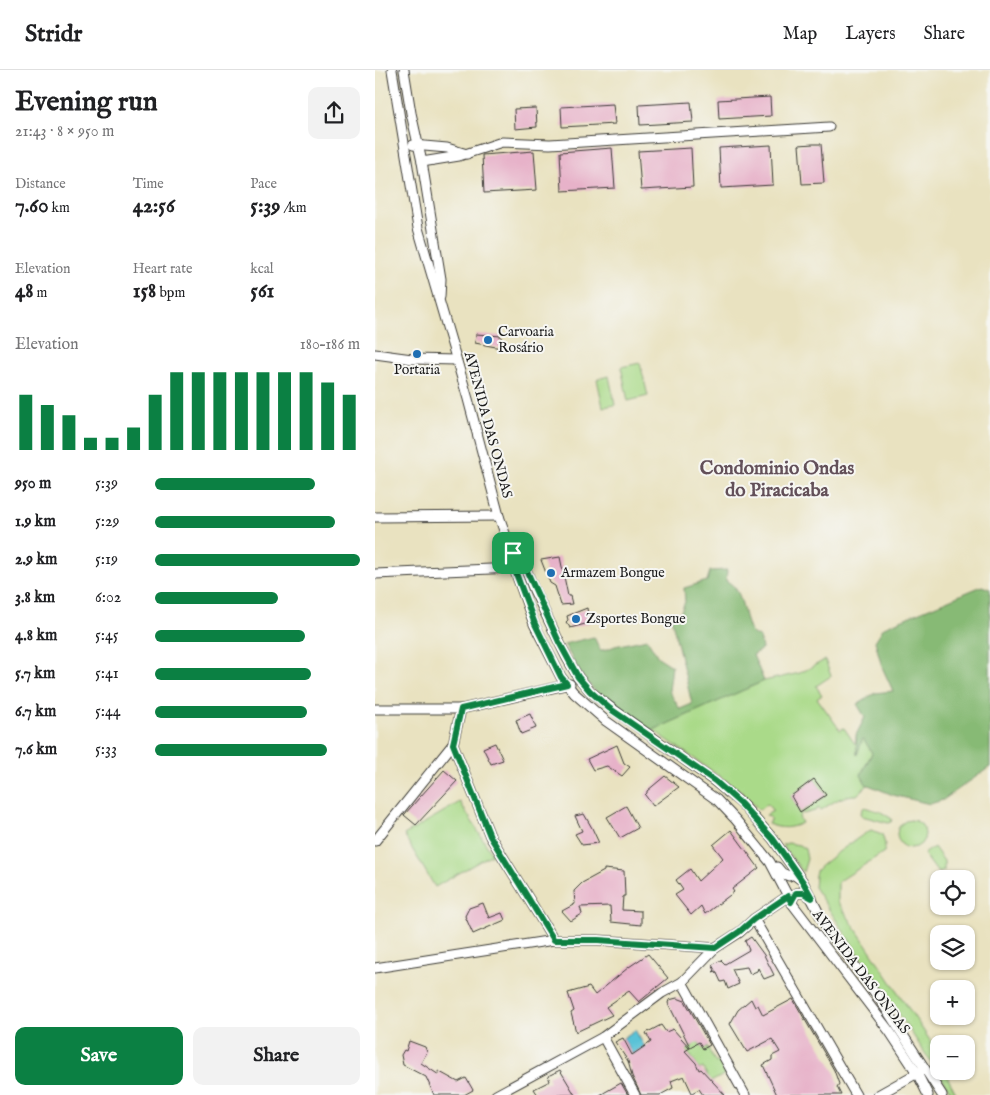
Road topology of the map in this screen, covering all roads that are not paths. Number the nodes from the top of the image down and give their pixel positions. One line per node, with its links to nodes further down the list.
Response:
1 (391, 70): 3 (street, AVENIDA DAS ONDAS)
2 (404, 70): 4 (street, AVENIDA DAS ONDAS)
3 (393, 82): 4 (street); 6 (street, AVENIDA DAS ONDAS)
4 (406, 82): 7 (street, AVENIDA DAS ONDAS)
5 (829, 127): 9 (street)
6 (405, 143): 7 (street); 12 (street, AVENIDA DAS ONDAS)
7 (418, 146): 8 (street); 11 (street, AVENIDA DAS ONDAS)
8 (447, 148): 9 (street); 10 (street)
9 (467, 154): 10 (street)
10 (448, 159): 11 (street)
11 (422, 162): 13 (street, AVENIDA DAS ONDAS)
12 (409, 167): 13 (street); 14 (street, AVENIDA DAS ONDAS)
13 (430, 211): 15 (street, AVENIDA DAS ONDAS)
14 (418, 228): 15 (street); 16 (street, AVENIDA DAS ONDAS)
15 (441, 278): 16 (street, AVENIDA DAS ONDAS)
16 (439, 302): 18 (street, AVENIDA DAS ONDAS)
17 (375, 354): 18 (street)
18 (457, 360): 19 (street, AVENIDA DAS ONDAS)
19 (499, 516): 20 (street); 21 (street, AVENIDA DAS ONDAS)
20 (375, 518)
21 (513, 553): 22 (street, AVENIDA DAS ONDAS); 24 (street, AVENIDA DAS ONDAS)
22 (514, 568): 23 (street); 25 (street, AVENIDA DAS ONDAS)
23 (375, 574)
24 (537, 595): 25 (street); 26 (street, AVENIDA DAS ONDAS)
25 (526, 598): 27 (street, AVENIDA DAS ONDAS)
26 (545, 610): 27 (street); 28 (street, AVENIDA DAS ONDAS)
27 (531, 613): 29 (street, AVENIDA DAS ONDAS)
28 (583, 682): 29 (street); 35 (street, AVENIDA DAS ONDAS)
29 (567, 684): 31 (street); 34 (street, AVENIDA DAS ONDAS)
30 (375, 709): 31 (street)
31 (461, 709): 32 (street)
32 (453, 744): 33 (street); 39 (street)
33 (375, 842)
34 (763, 852): 35 (street); 37 (street, AVENIDA DAS ONDAS)
35 (803, 882): 36 (street, AVENIDA DAS ONDAS)
36 (812, 898): 37 (street); 44 (street, AVENIDA DAS ONDAS)
37 (789, 899): 38 (street); 44 (street, AVENIDA DAS ONDAS)
38 (754, 919): 40 (street); 50 (street)
39 (554, 940): 40 (street); 41 (street)
40 (715, 948): 42 (street)
41 (375, 968)
42 (682, 982): 43 (street); 49 (street)
43 (603, 1037): 47 (street); 48 (street)
44 (921, 1071): 45 (street, AVENIDA DAS ONDAS); 46 (street, AVENIDA DAS ONDAS); 51 (street)
45 (935, 1085): 46 (street); 53 (street, AVENIDA DAS ONDAS)
46 (927, 1093): 52 (street)
47 (496, 1095)
48 (635, 1095)
49 (745, 1095)
50 (855, 1095)
51 (878, 1095)
52 (917, 1095)
53 (942, 1095)

